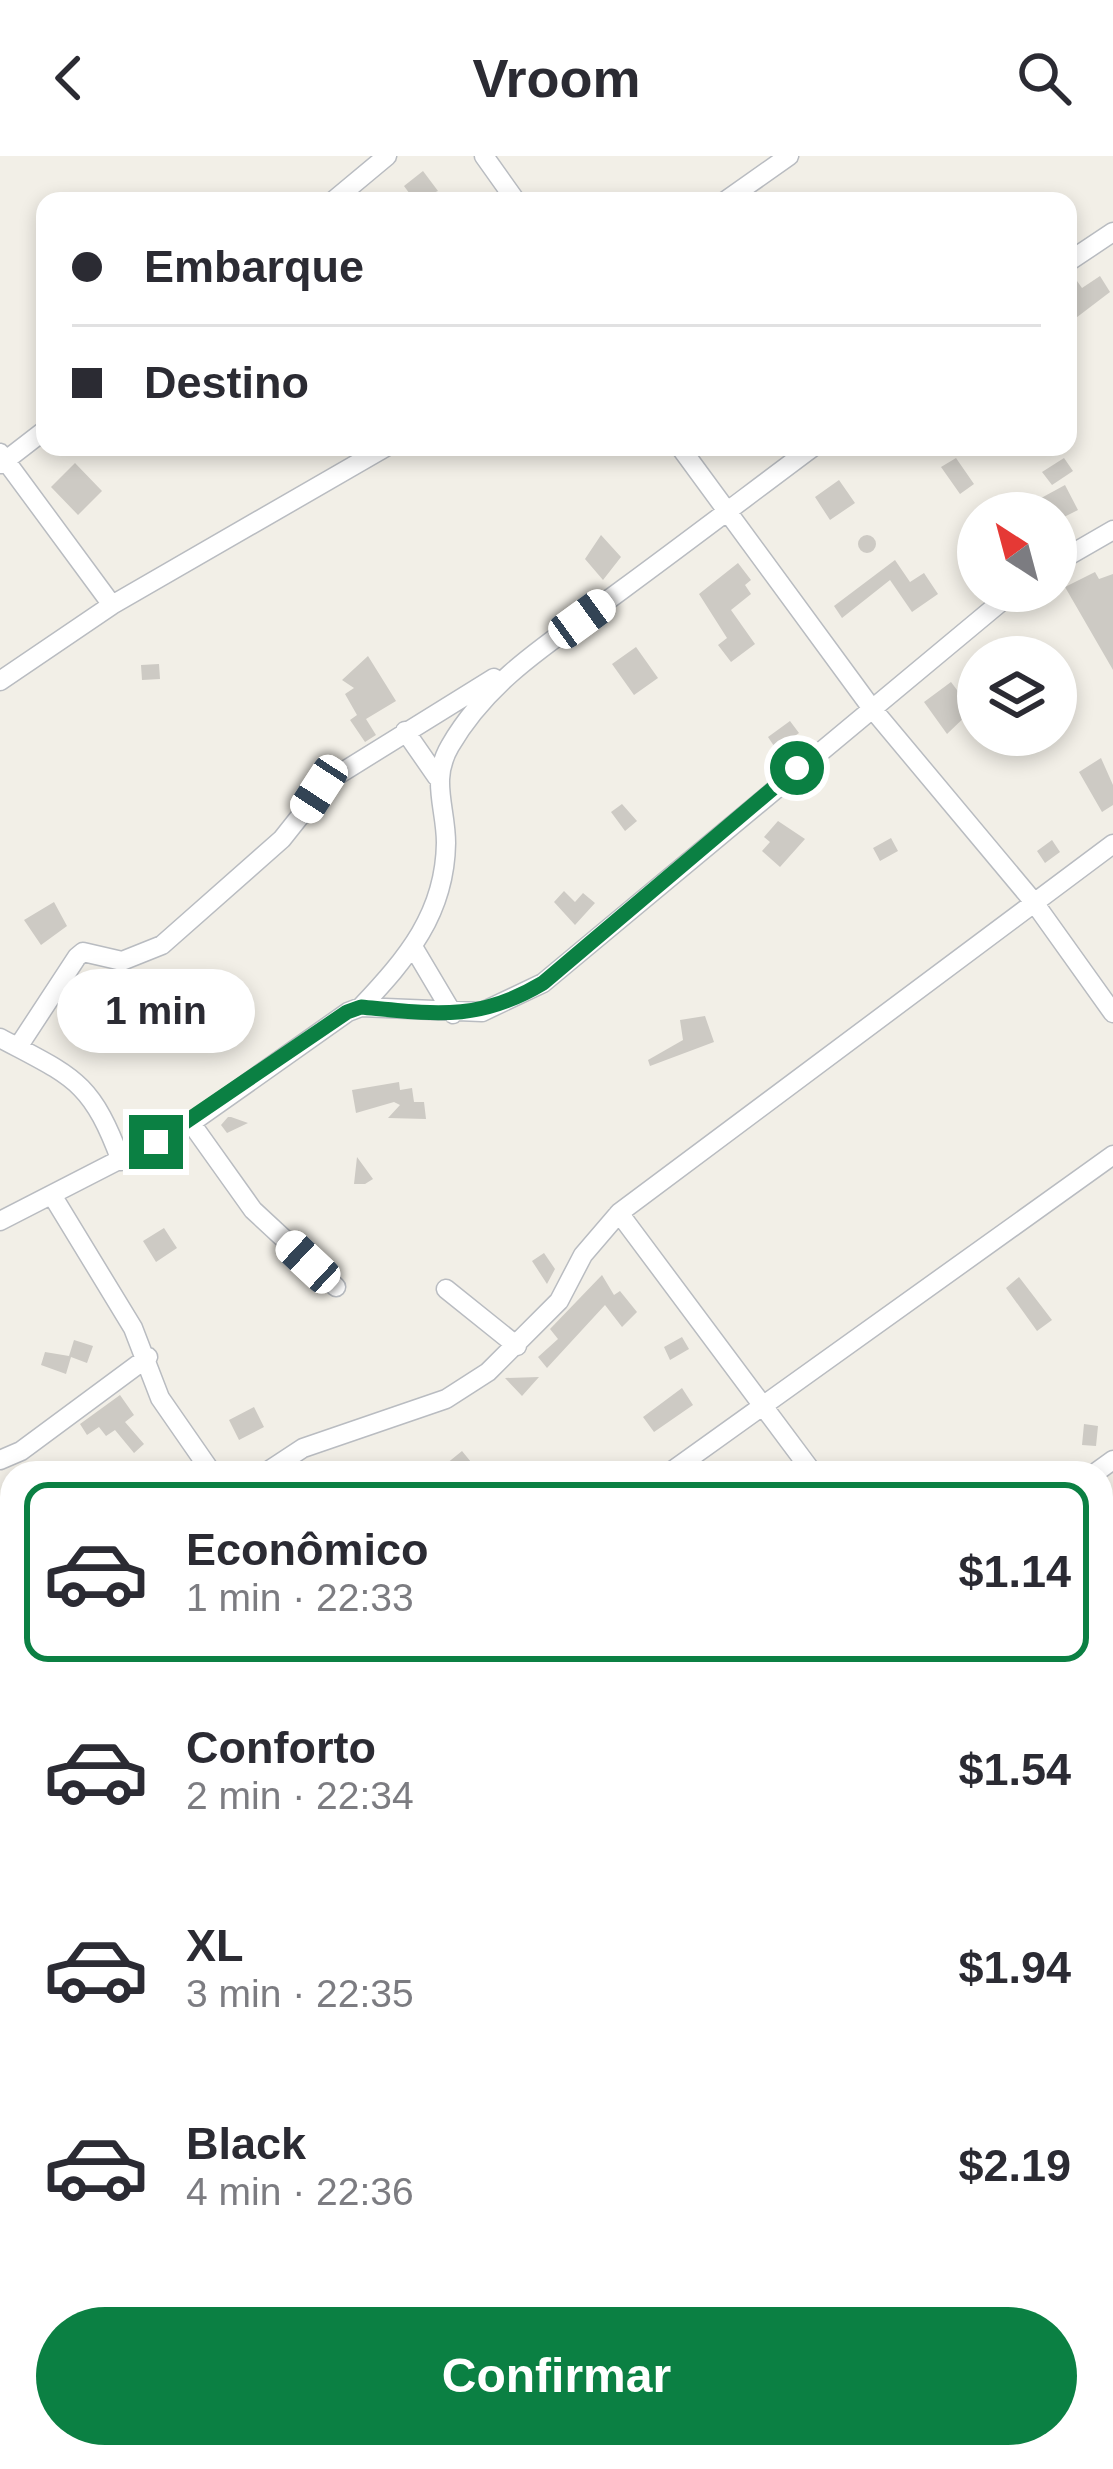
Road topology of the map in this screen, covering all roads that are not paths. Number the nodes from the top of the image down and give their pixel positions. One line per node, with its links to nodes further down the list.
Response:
1 (387, 156): 4 (street)
2 (484, 156): 5 (street)
3 (789, 156): 6 (street)
4 (344, 192)
5 (510, 192)
6 (738, 192)
7 (1113, 232): 8 (street)
8 (1077, 256)
9 (36, 436): 13 (street)
10 (370, 456): 17 (street)
11 (686, 456): 14 (street)
12 (801, 456): 14 (street)
13 (2, 459): 17 (street)
14 (725, 513): 19 (street); 21 (street)
15 (1113, 530): 16 (street)
16 (1077, 551)
17 (112, 605): 20 (street)
18 (988, 612): 21 (street)
19 (508, 669): 22 (street); 23 (street)
20 (0, 681)
21 (870, 706): 25 (street); 29 (street)
22 (405, 731): 23 (street); 30 (street)
23 (436, 777): 26 (street)
24 (1113, 844): 25 (street)
25 (1033, 901): 28 (street); 35 (street)
26 (415, 950): 27 (street); 29 (street)
27 (361, 1007): 29 (street); 31 (street)
28 (1113, 1012)
29 (453, 1014)
30 (9, 1043): 33 (street)
31 (191, 1123): 33 (street); 37 (street)
32 (1113, 1155): 41 (street)
33 (121, 1161): 34 (street)
34 (52, 1195): 36 (street); 40 (street)
35 (619, 1213): 39 (street); 41 (street)
36 (0, 1221)
37 (336, 1287)
38 (446, 1289): 39 (street)
39 (517, 1346): 44 (street)
40 (148, 1357): 42 (street); 43 (street)
41 (762, 1403): 45 (street); 46 (street)
42 (0, 1460)
43 (204, 1461)
44 (283, 1461)
45 (685, 1461)
46 (804, 1461)

